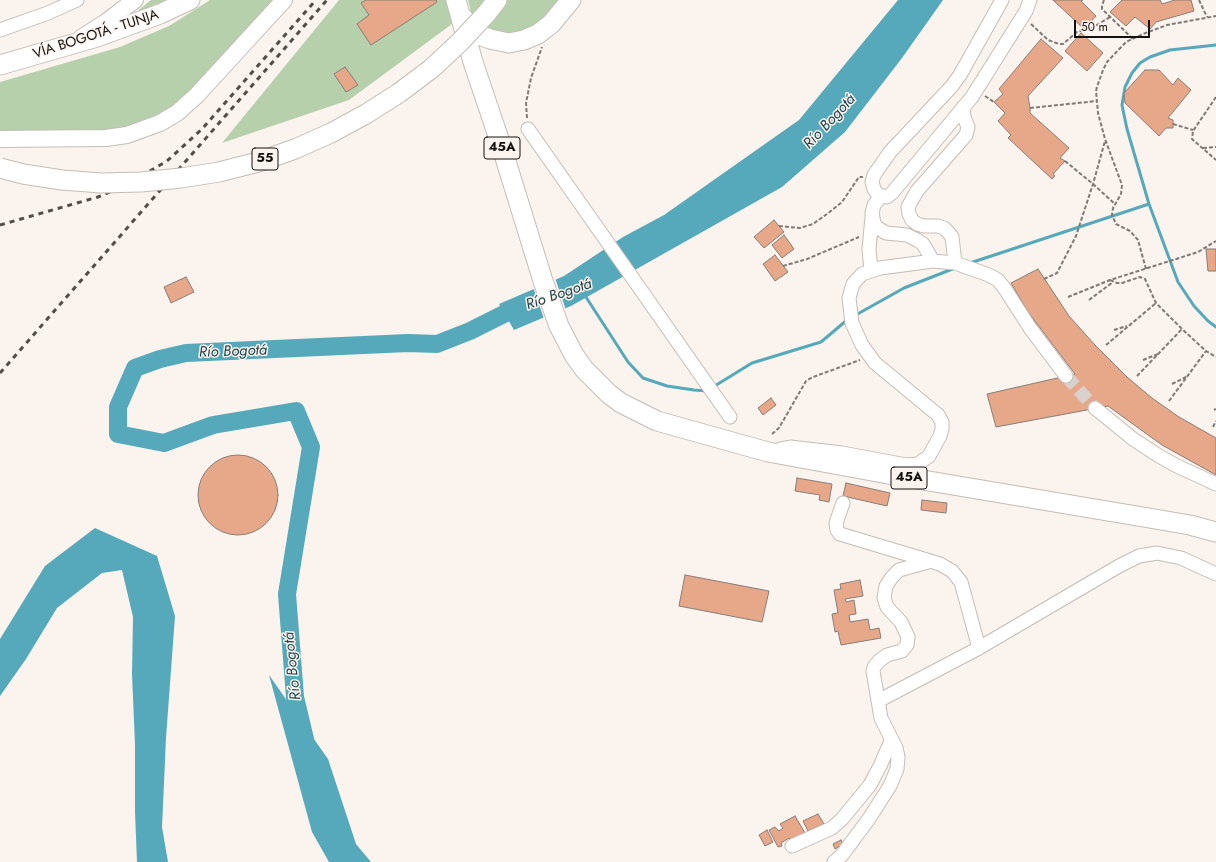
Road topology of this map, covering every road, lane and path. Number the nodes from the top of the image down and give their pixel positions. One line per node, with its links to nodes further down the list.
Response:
1 (77, 0): 17 (street)
2 (135, 0): 20 (main road)
3 (190, 0): 20 (highway, VÍA BOGOTÁ - TUNJA)
4 (278, 0): 21 (main road)
5 (284, 0): 21 (main road)
6 (571, 0): 11 (highway)
7 (1002, 0): 37 (street)
8 (1104, 0): 15 (path)
9 (1199, 0): 16 (path)
10 (1030, 1): 13 (street)
11 (458, 7): 75 (highway, 45A)
12 (492, 7): 36 (highway, 55, bridge)
13 (1023, 16): 15 (path); 25 (street)
14 (1216, 16): 16 (path)
15 (1110, 17): 18 (path)
16 (1208, 17): 18 (path)
17 (0, 30)
18 (1133, 39): 24 (path)
19 (543, 45): 28 (path)
20 (68, 46): 22 (highway, VÍA BOGOTÁ - TUNJA)
21 (239, 49): 31 (main road)
22 (0, 65)
23 (1216, 97): 29 (path)
24 (1097, 101): 26 (path); 30 (path)
25 (963, 107): 39 (street); 46 (street)
26 (1030, 108)
27 (1173, 124): 29 (path)
28 (528, 129): 71 (street)
29 (1193, 130): 33 (path)
30 (1105, 139): 38 (path); 40 (path)
31 (0, 140)
32 (1216, 147): 33 (path)
33 (1203, 148): 34 (path)
34 (1216, 160)
35 (1065, 161): 38 (path)
36 (0, 168)
37 (874, 175): 39 (street); 42 (path)
38 (1094, 184): 40 (path); 50 (path)
39 (881, 196): 41 (street)
40 (1115, 204): 48 (path)
41 (872, 217): 43 (street); 45 (street)
42 (779, 226)
43 (870, 231): 47 (path); 49 (street)
44 (1216, 241): 48 (path)
45 (933, 261): 46 (street); 49 (street)
46 (957, 264): 65 (street)
47 (784, 266)
48 (1146, 269): 51 (path)
49 (871, 271): 62 (street)
50 (1044, 279)
51 (1110, 280): 52 (path); 53 (path)
52 (1113, 282): 54 (path); 55 (path)
53 (1068, 297)
54 (1089, 300)
55 (1156, 303): 56 (path); 58 (path)
56 (1128, 326): 57 (path); 59 (path)
57 (1114, 330)
58 (1182, 330): 60 (path); 61 (path)
59 (1106, 345)
60 (1206, 352): 63 (path); 67 (path)
61 (1159, 354): 64 (path); 66 (path)
62 (870, 357): 74 (path); 75 (street)
63 (1216, 357)
64 (1144, 360)
65 (1066, 376)
66 (1137, 376)
67 (1188, 376): 68 (path); 69 (path)
68 (1172, 384)
69 (1169, 401)
70 (1095, 408): 76 (street)
71 (730, 417)
72 (1216, 421): 73 (path)
73 (1213, 427)
74 (772, 434)
75 (768, 452): 78 (highway, 45A)
76 (1216, 484)
77 (843, 503): 79 (street)
78 (1216, 532)
79 (928, 562): 81 (street); 82 (street)
80 (1216, 574): 81 (street)
81 (979, 648): 82 (street)
82 (878, 701): 83 (street)
83 (891, 740): 84 (street); 85 (street)
84 (792, 846)
85 (834, 862)

